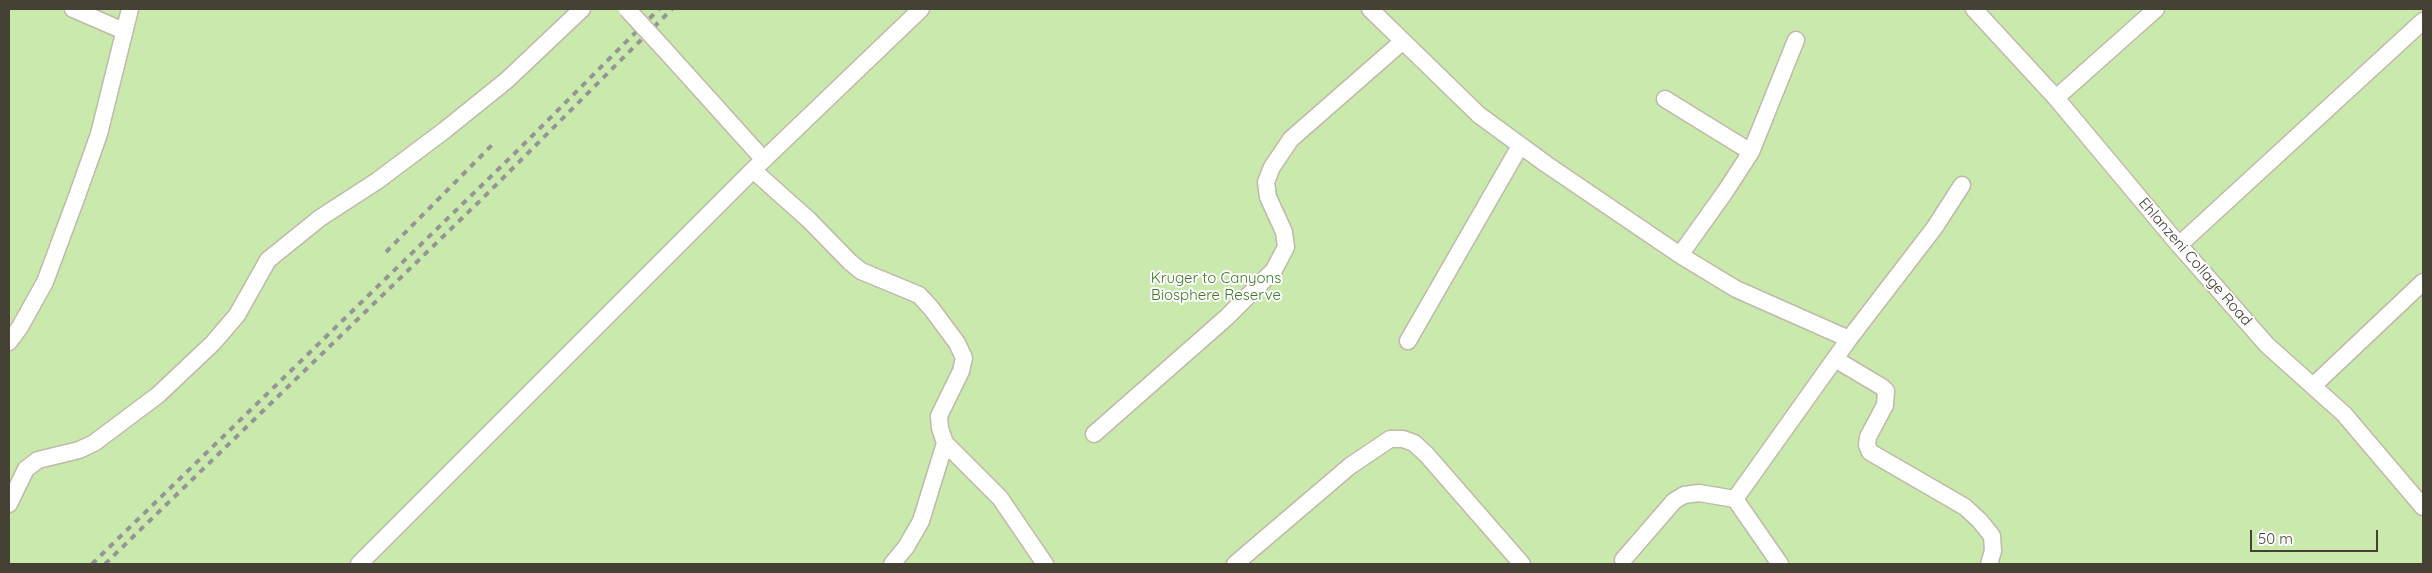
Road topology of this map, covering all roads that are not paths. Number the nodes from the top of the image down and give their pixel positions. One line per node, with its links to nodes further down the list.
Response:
1 (73, 9): 10 (street)
2 (130, 9): 10 (street)
3 (582, 9): 30 (street)
4 (628, 9): 17 (street, bridge)
5 (921, 9): 17 (street)
6 (1370, 9): 12 (street)
7 (1974, 9): 13 (street, Ehlanzeni Collage Road)
8 (2156, 9): 13 (street)
9 (2423, 21): 19 (street)
10 (124, 31): 24 (street)
11 (1796, 40): 16 (street)
12 (1403, 41): 15 (street); 27 (street)
13 (2056, 98): 19 (street, Ehlanzeni Collage Road)
14 (1664, 100): 16 (street)
15 (1520, 146): 20 (street); 23 (street)
16 (1751, 152): 20 (street)
17 (759, 165): 28 (street); 33 (street)
18 (1962, 185): 22 (street)
19 (2179, 246): 26 (street, Ehlanzeni Collage Road)
20 (1680, 255): 22 (street)
21 (2423, 282): 26 (street)
22 (1849, 339): 25 (street)
23 (1408, 341)
24 (9, 342)
25 (1836, 360): 29 (street); 39 (street)
26 (2314, 385): 31 (street, Ehlanzeni Collage Road)
27 (1094, 434)
28 (946, 443): 34 (street); 35 (street)
29 (1736, 500): 32 (street); 38 (street)
30 (9, 504)
31 (2423, 507)
32 (1622, 560)
33 (359, 564)
34 (892, 564)
35 (1045, 564)
36 (1235, 564): 37 (street)
37 (1522, 564)
38 (1780, 564)
39 (1989, 564)

